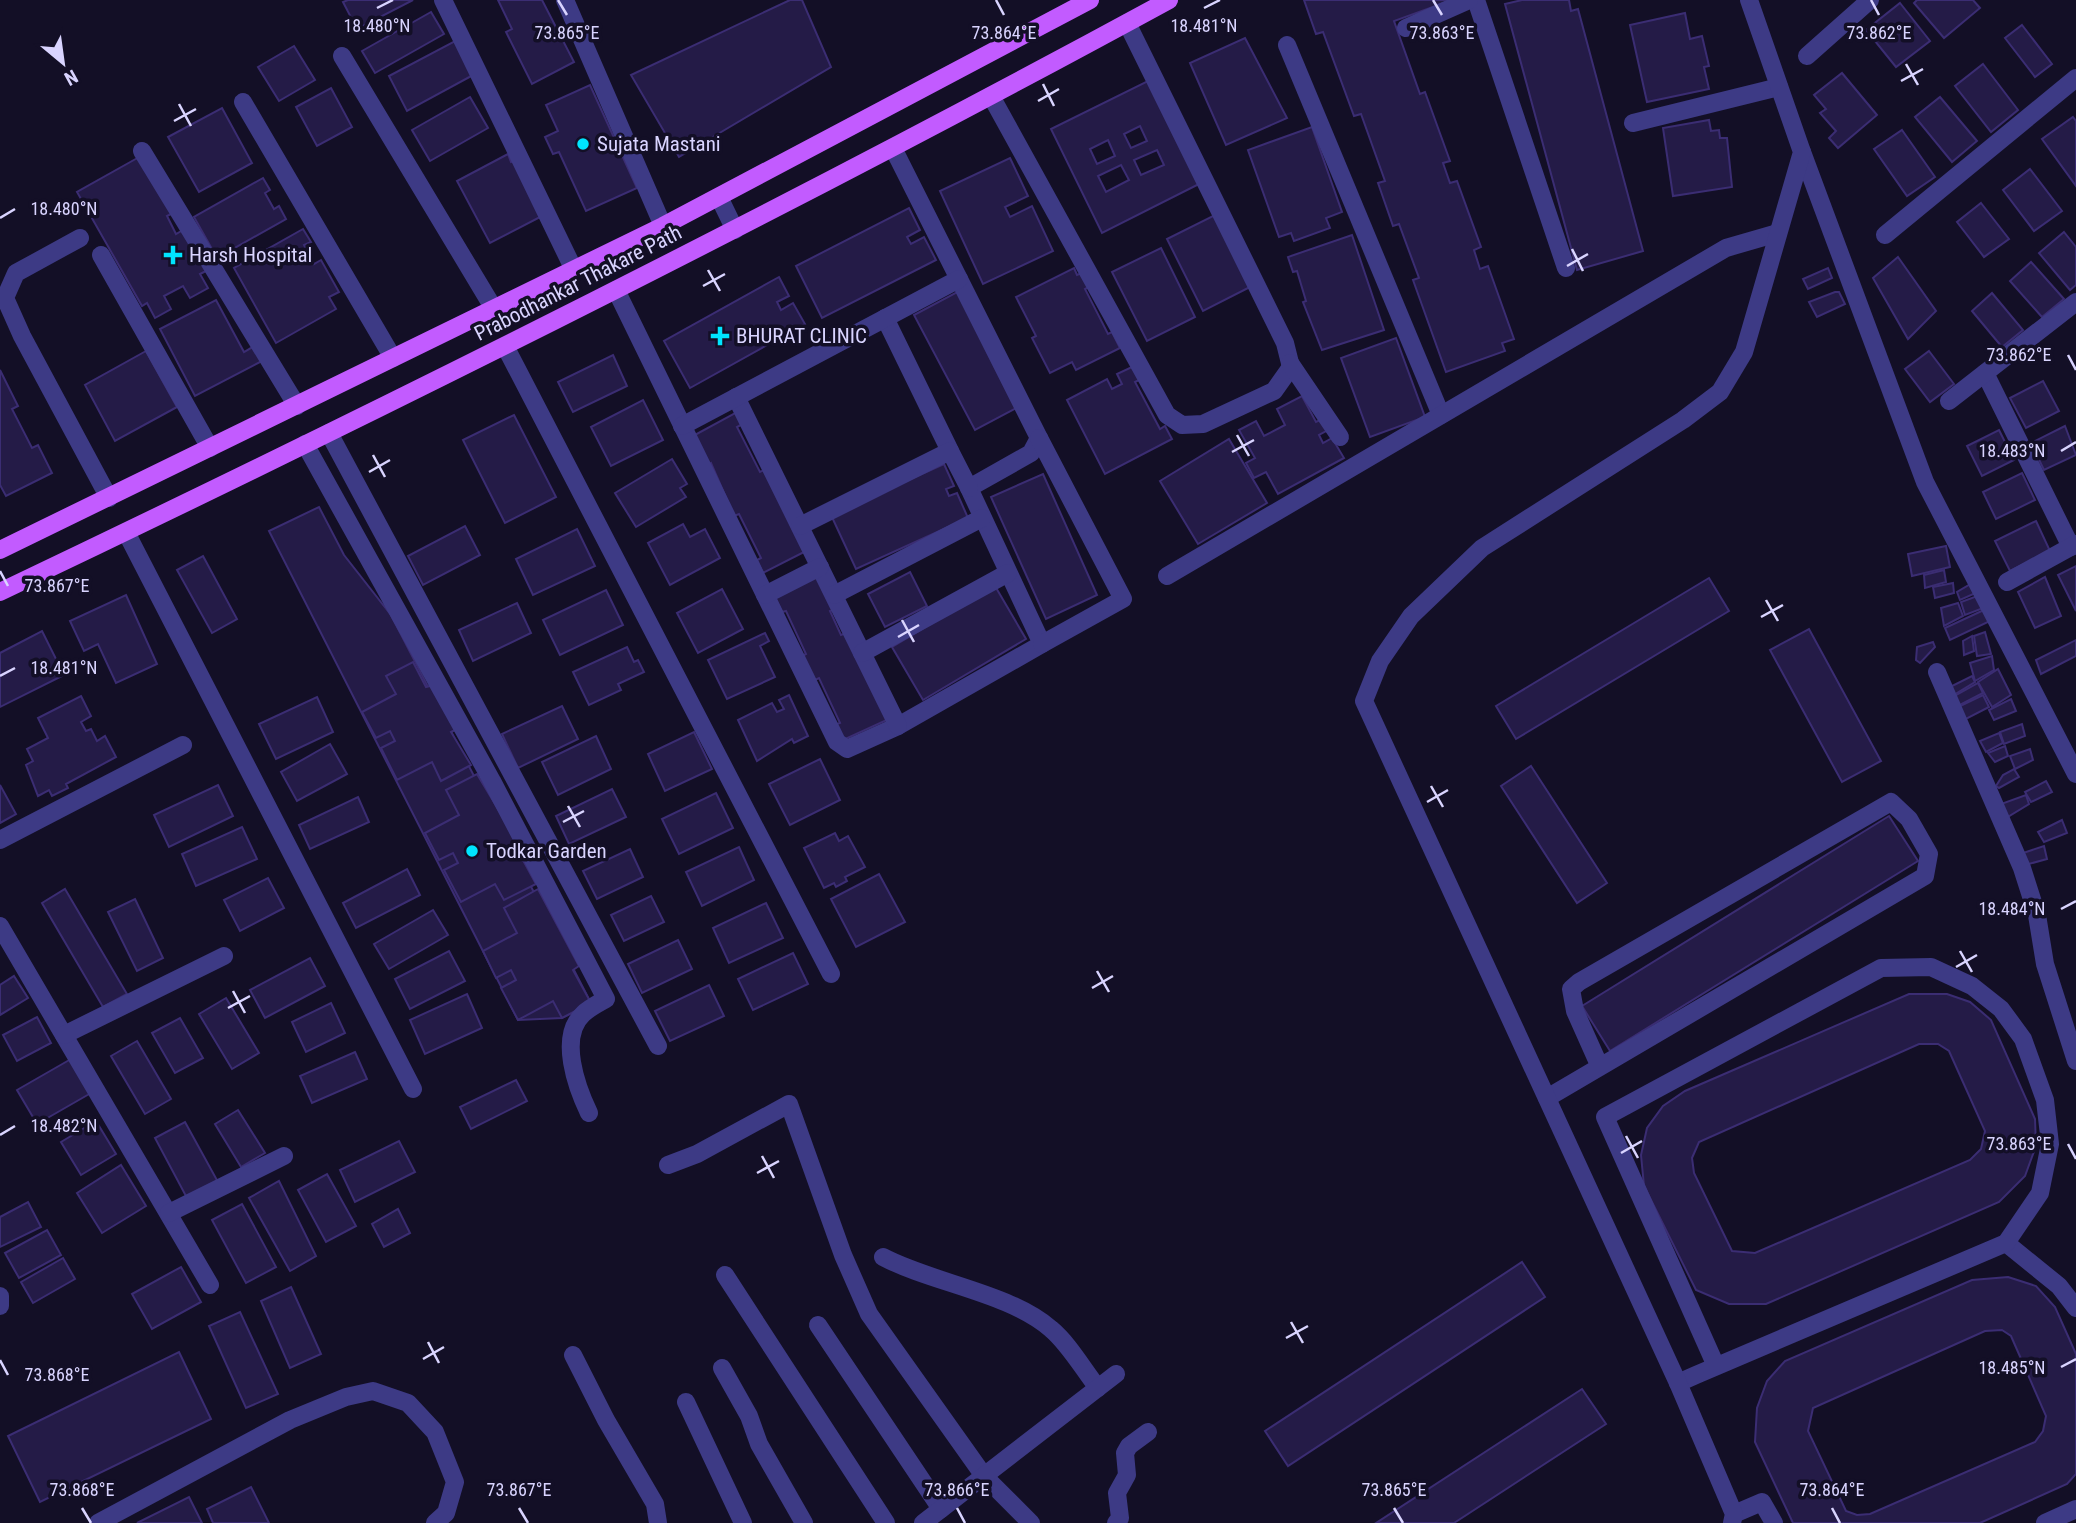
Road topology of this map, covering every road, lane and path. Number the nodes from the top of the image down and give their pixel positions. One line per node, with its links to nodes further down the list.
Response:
1 (443, 0): 30 (street)
2 (565, 0): 23 (street)
3 (1090, 0): 22 (main road, Prabodhankar Thakare Path)
4 (1169, 0): 9 (main road, Prabodhankar Thakare Path)
5 (1469, 0): 10 (street)
6 (1476, 0): 29 (street)
7 (1749, 0): 15 (street)
8 (1870, 0): 13 (street)
9 (1128, 23): 16 (main road, Prabodhankar Thakare Path); 38 (street)
10 (1406, 27)
11 (1287, 45): 43 (street)
12 (342, 56): 34 (street)
13 (1807, 56)
14 (2076, 78): 26 (street)
15 (1779, 87): 18 (street); 21 (street)
16 (991, 96): 19 (main road, Prabodhankar Thakare Path); 38 (street)
17 (243, 102): 37 (street)
18 (1633, 123)
19 (893, 148): 24 (main road, Prabodhankar Thakare Path); 31 (street)
20 (142, 151): 42 (street)
21 (1802, 152): 25 (street); 70 (street)
22 (719, 197): 23 (main road, Prabodhankar Thakare Path); 24 (street)
23 (663, 226): 30 (main road, Prabodhankar Thakare Path)
24 (735, 230): 32 (main road, Prabodhankar Thakare Path)
25 (1778, 233): 43 (street); 81 (street)
26 (1885, 235)
27 (80, 238): 52 (street)
28 (101, 255): 49 (street)
29 (1566, 268)
30 (574, 270): 34 (main road, Prabodhankar Thakare Path)
31 (959, 279): 35 (street); 47 (street)
32 (616, 290): 36 (main road, Prabodhankar Thakare Path); 44 (street)
33 (2076, 302): 39 (street)
34 (494, 309): 37 (main road, Prabodhankar Thakare Path)
35 (885, 318): 40 (street); 50 (street)
36 (505, 346): 45 (main road, Prabodhankar Thakare Path); 74 (street)
37 (393, 358): 42 (main road, Prabodhankar Thakare Path)
38 (1290, 363): 46 (street)
39 (1985, 373): 41 (street); 56 (street)
40 (736, 397): 44 (street); 54 (street)
41 (1949, 401)
42 (297, 406): 49 (main road, Prabodhankar Thakare Path)
43 (1441, 415): 60 (street)
44 (682, 426): 63 (street)
45 (328, 433): 48 (main road, Prabodhankar Thakare Path); 77 (street)
46 (1340, 437)
47 (1038, 438): 51 (street); 65 (street)
48 (305, 444): 55 (main road, Prabodhankar Thakare Path); 82 (street)
49 (211, 449): 52 (main road, Prabodhankar Thakare Path)
50 (950, 451): 51 (street); 54 (street)
51 (969, 488): 53 (street)
52 (109, 498): 57 (main road, Prabodhankar Thakare Path)
53 (982, 518): 59 (street); 64 (street)
54 (800, 526): 58 (street)
55 (126, 532): 62 (main road, Prabodhankar Thakare Path); 80 (street)
56 (2074, 545): 61 (street)
57 (0, 550)
58 (820, 567): 63 (street); 64 (street)
59 (1008, 573): 65 (street); 66 (street)
60 (1167, 576)
61 (2007, 582)
62 (0, 592)
63 (765, 595): 68 (street)
64 (834, 595): 66 (street)
65 (1042, 643): 68 (street)
66 (862, 653): 68 (street)
67 (1937, 672): 75 (street)
68 (898, 726)
69 (183, 745): 71 (street)
70 (2076, 774)
71 (0, 841)
72 (0, 926): 76 (street)
73 (224, 956): 76 (street)
74 (831, 974)
75 (2072, 1027): 78 (street)
76 (64, 1035): 85 (street)
77 (658, 1046)
78 (2076, 1061)
79 (1600, 1067): 79 (street); 81 (street)
80 (413, 1089)
81 (1547, 1098): 98 (street)
82 (589, 1113)
83 (284, 1156): 85 (street)
84 (668, 1165): 102 (street)
85 (169, 1213): 89 (street)
86 (2006, 1243): 92 (street); 95 (street); 95 (street)
87 (883, 1257): 99 (street)
88 (725, 1275): 111 (street)
89 (210, 1285)
90 (0, 1296): 91 (street)
91 (0, 1306)
92 (2076, 1308)
93 (818, 1325): 103 (street)
94 (573, 1355): 108 (street)
95 (1716, 1366): 98 (street)
96 (722, 1368): 110 (street)
97 (1116, 1374): 99 (street)
98 (1678, 1382): 105 (street)
99 (1098, 1388): 102 (street)
100 (686, 1402): 109 (street)
101 (1148, 1433): 114 (street)
102 (984, 1476): 103 (street); 113 (street)
103 (941, 1509): 112 (street)
104 (2076, 1509): 116 (street)
105 (1733, 1519): 115 (street)
106 (98, 1523): 107 (street)
107 (435, 1523)
108 (657, 1523)
109 (743, 1523)
110 (804, 1523)
111 (886, 1523)
112 (923, 1523)
113 (1031, 1523)
114 (1116, 1523)
115 (1773, 1523)
116 (2045, 1523)

